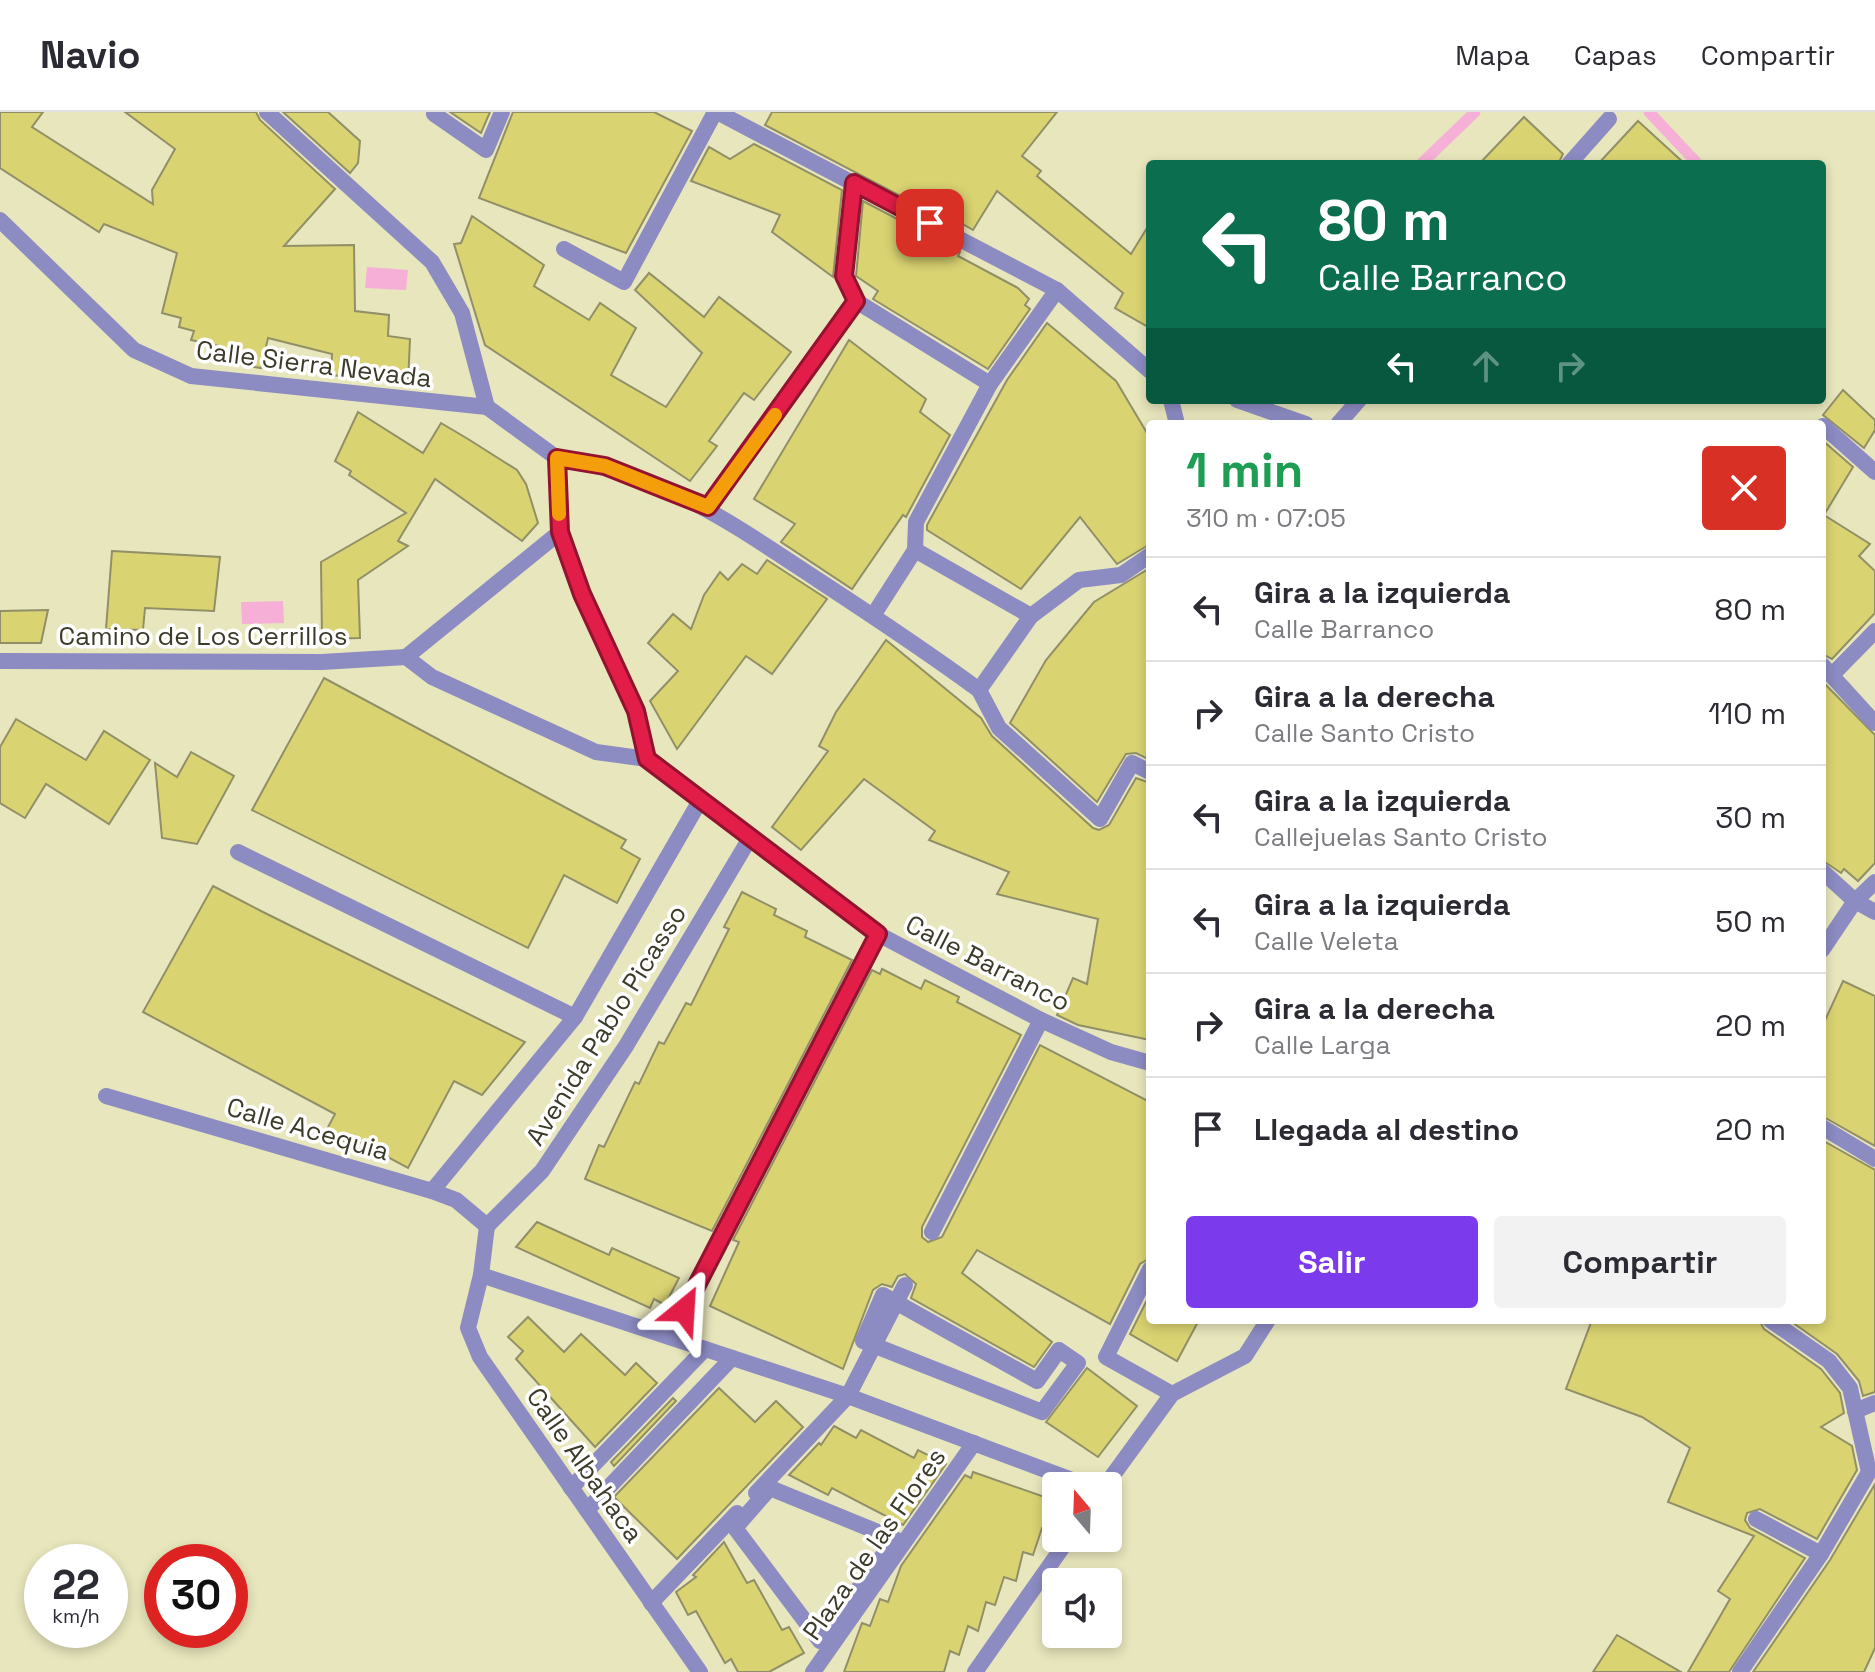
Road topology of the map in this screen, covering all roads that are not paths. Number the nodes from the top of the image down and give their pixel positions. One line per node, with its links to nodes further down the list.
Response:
1 (267, 112): 16 (street)
2 (502, 112): 4 (street)
3 (716, 112): 7 (street); 9 (street)
4 (434, 114)
5 (1609, 119): 6 (street)
6 (1573, 160)
7 (854, 183): 10 (street); 11 (street)
8 (0, 220): 16 (street, Calle Sierra Nevada)
9 (564, 249)
10 (1057, 290): 12 (street); 13 (street)
11 (856, 301): 13 (street); 22 (street)
12 (1146, 368)
13 (990, 384): 24 (street)
14 (1248, 404): 17 (street)
15 (1356, 404): 18 (street)
16 (487, 407): 20 (street)
17 (1294, 420)
18 (1342, 420)
19 (1826, 429): 21 (street)
20 (557, 458): 22 (street); 23 (street)
21 (1875, 472)
22 (708, 507): 26 (street)
23 (560, 532): 29 (street); 34 (street)
24 (915, 550): 26 (street); 27 (street)
25 (1146, 558): 27 (street)
26 (874, 614): 32 (street)
27 (1031, 616): 32 (street)
28 (1875, 631): 31 (street)
29 (406, 657): 30 (street, Camino de Los Cerrillos); 34 (street)
30 (0, 661)
31 (1827, 670): 33 (street)
32 (979, 690): 35 (street)
33 (1875, 723)
34 (647, 759): 36 (street, Calle Barranco)
35 (1146, 770)
36 (701, 799): 37 (street, Calle Barranco); 45 (street, Avenida Pablo Picasso)
37 (750, 838): 43 (street, Calle Barranco); 52 (street, Avenida Pablo Picasso)
38 (238, 852): 45 (street, Avenida Pablo Picasso)
39 (1826, 875): 41 (street)
40 (1875, 882): 41 (street)
41 (1855, 901): 42 (street); 44 (street)
42 (1875, 912)
43 (878, 934): 46 (street, Calle Barranco); 60 (street)
44 (1826, 944)
45 (575, 1017): 51 (street, Avenida Pablo Picasso)
46 (1041, 1020): 47 (street, Calle Barranco); 53 (street)
47 (1146, 1062)
48 (106, 1096): 51 (street, Calle Acequia)
49 (1826, 1129): 50 (street)
50 (1875, 1159)
51 (432, 1191): 52 (street, Calle Acequia)
52 (487, 1226): 54 (street, Calle Albahaca)
53 (932, 1232)
54 (481, 1275): 60 (street); 71 (street, Calle Albahaca)
55 (1146, 1277): 64 (street)
56 (905, 1285): 57 (street)
57 (896, 1302): 61 (street); 61 (street)
58 (1265, 1324): 64 (street)
59 (1776, 1324): 67 (street)
60 (670, 1337): 62 (street)
61 (874, 1346): 65 (street)
62 (705, 1349): 63 (street); 71 (street)
63 (732, 1358): 65 (street); 72 (street)
64 (1172, 1394): 70 (street)
65 (848, 1396): 68 (street); 77 (street)
66 (1875, 1403): 67 (street)
67 (1855, 1411): 76 (street)
68 (974, 1443): 69 (street); 80 (street, Plaza de las Flores)
69 (1051, 1472)
70 (1115, 1472)
71 (571, 1488): 72 (street, Calle Albahaca)
72 (587, 1510): 77 (street, Calle Albahaca)
73 (1756, 1519): 76 (street)
74 (735, 1528): 74 (street, Plaza de las Flores)
75 (1060, 1552): 78 (street)
76 (1821, 1554): 81 (street)
77 (651, 1603): 79 (street, Calle Albahaca)
78 (983, 1668)
79 (700, 1672)
80 (813, 1672)
81 (1740, 1672)

